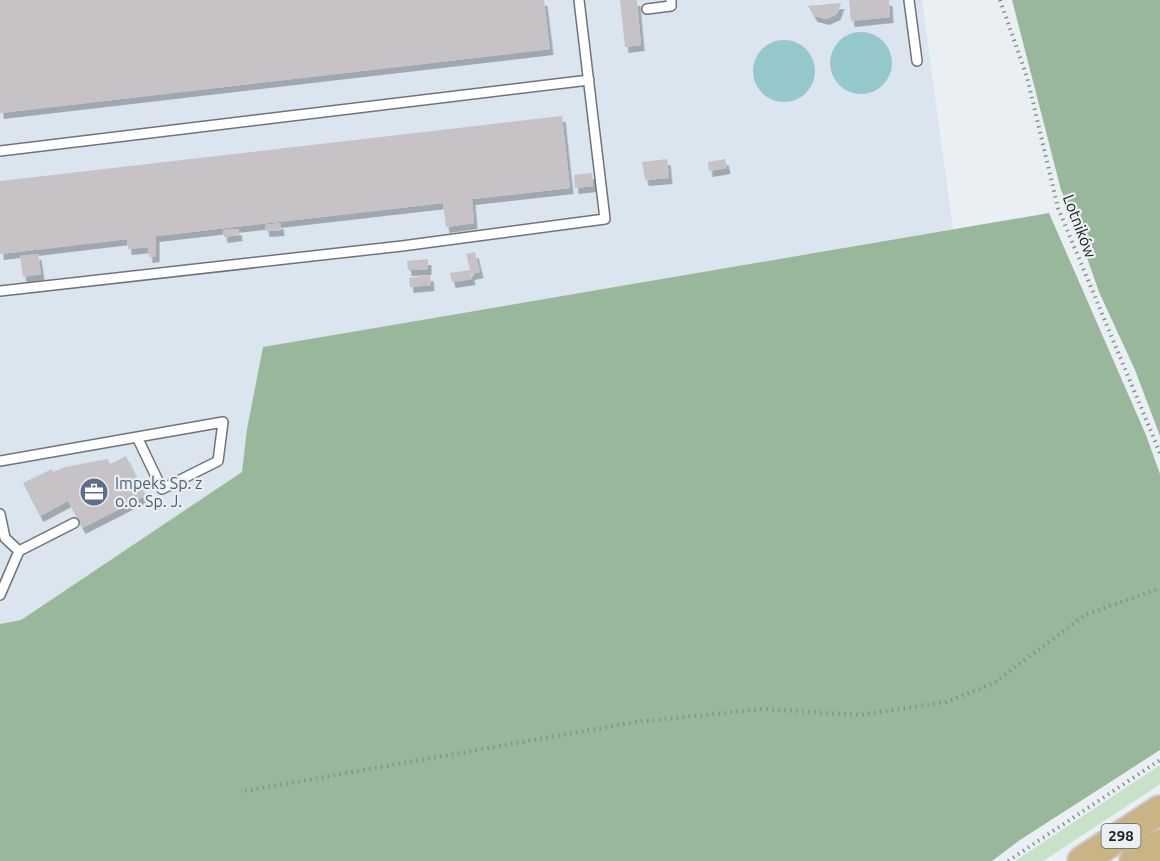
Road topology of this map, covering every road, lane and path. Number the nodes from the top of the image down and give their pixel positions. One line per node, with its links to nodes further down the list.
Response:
1 (579, 0): 7 (lane)
2 (671, 0): 5 (lane)
3 (909, 0): 6 (lane)
4 (1000, 0): 11 (path, Lotników)
5 (647, 9)
6 (917, 61)
7 (589, 80): 8 (lane); 9 (lane)
8 (0, 151)
9 (0, 291)
10 (137, 437): 10 (lane); 12 (lane)
11 (1160, 453)
12 (0, 461)
13 (0, 514): 15 (lane)
14 (74, 523): 16 (lane)
15 (1, 530): 16 (lane)
16 (19, 551): 18 (lane)
17 (1160, 588): 20 (path)
18 (0, 595)
19 (1160, 760): 23 (path)
20 (245, 791)
21 (1160, 810): 24 (main road, 298)
22 (1160, 844): 25 (main road, 298)
23 (1008, 861)
24 (1082, 861)
25 (1134, 861)

